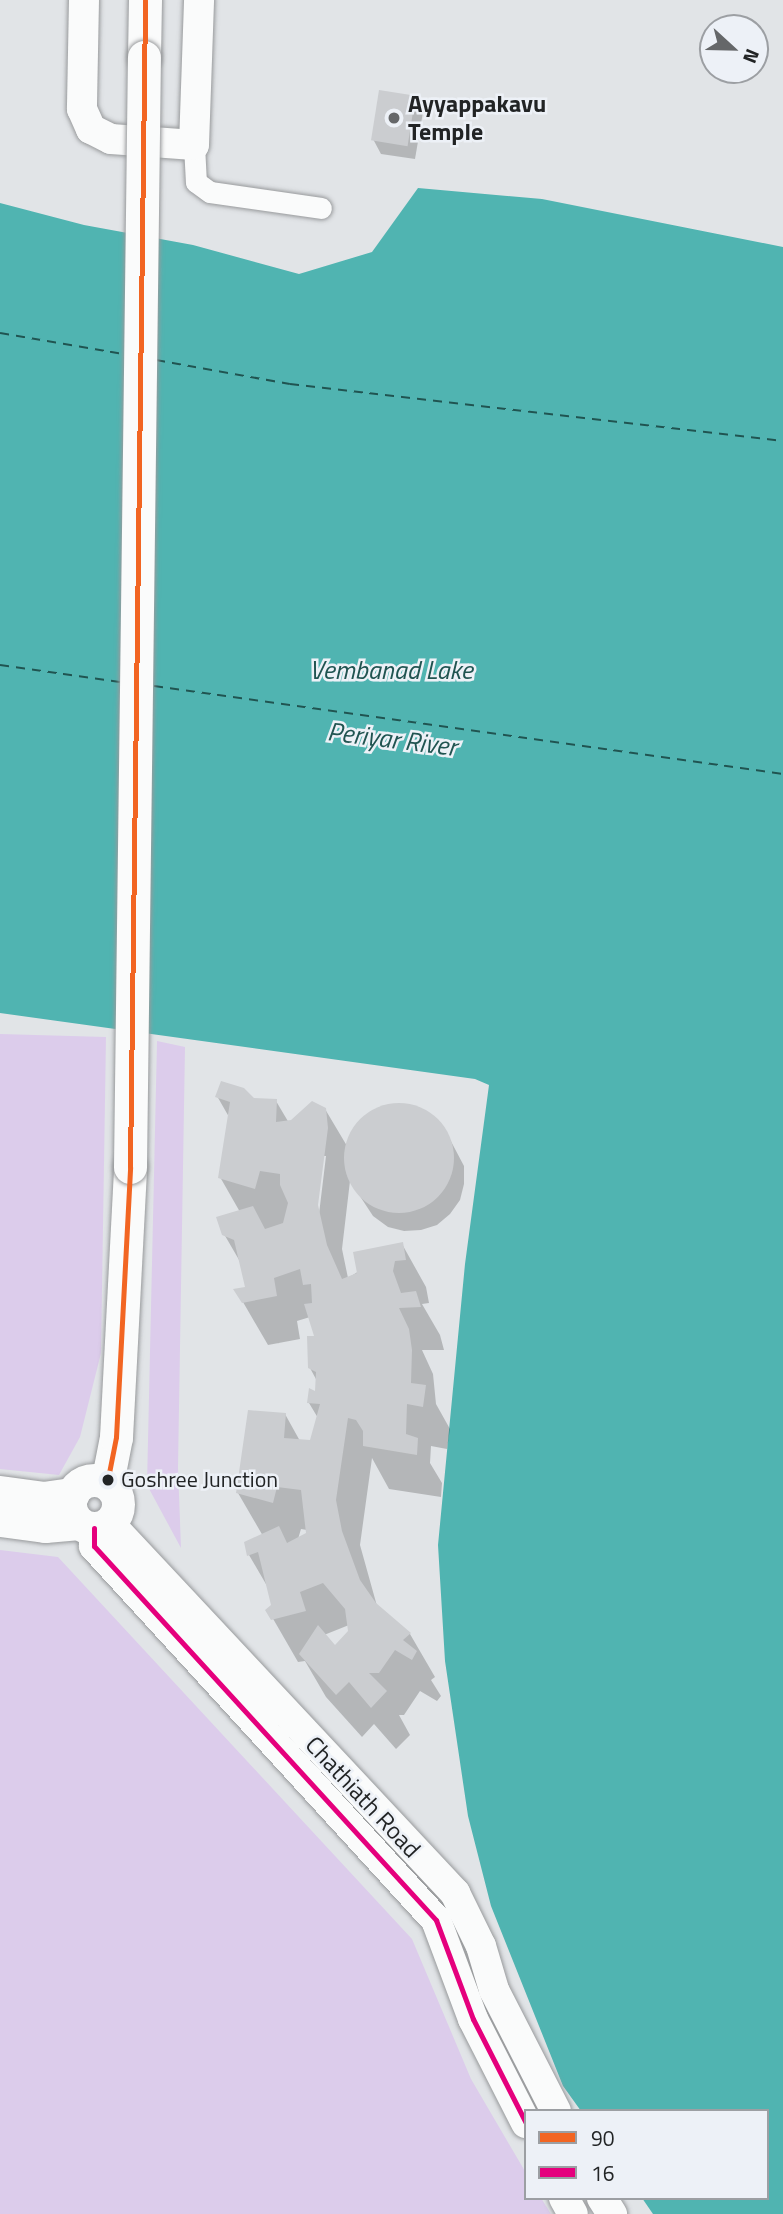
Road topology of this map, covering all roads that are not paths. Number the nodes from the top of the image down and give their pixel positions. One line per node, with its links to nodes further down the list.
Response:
1 (84, 0): 4 (main road)
2 (145, 0): 7 (main road, bridge)
3 (199, 0): 4 (main road)
4 (194, 145): 5 (street)
5 (321, 208)
6 (0, 1492): 7 (main road)
7 (92, 1511): 8 (main road); 9 (main road, Chathiath Road); 10 (main road, Chathiath Road)
8 (0, 1520)
9 (555, 2109)
10 (524, 2119)

